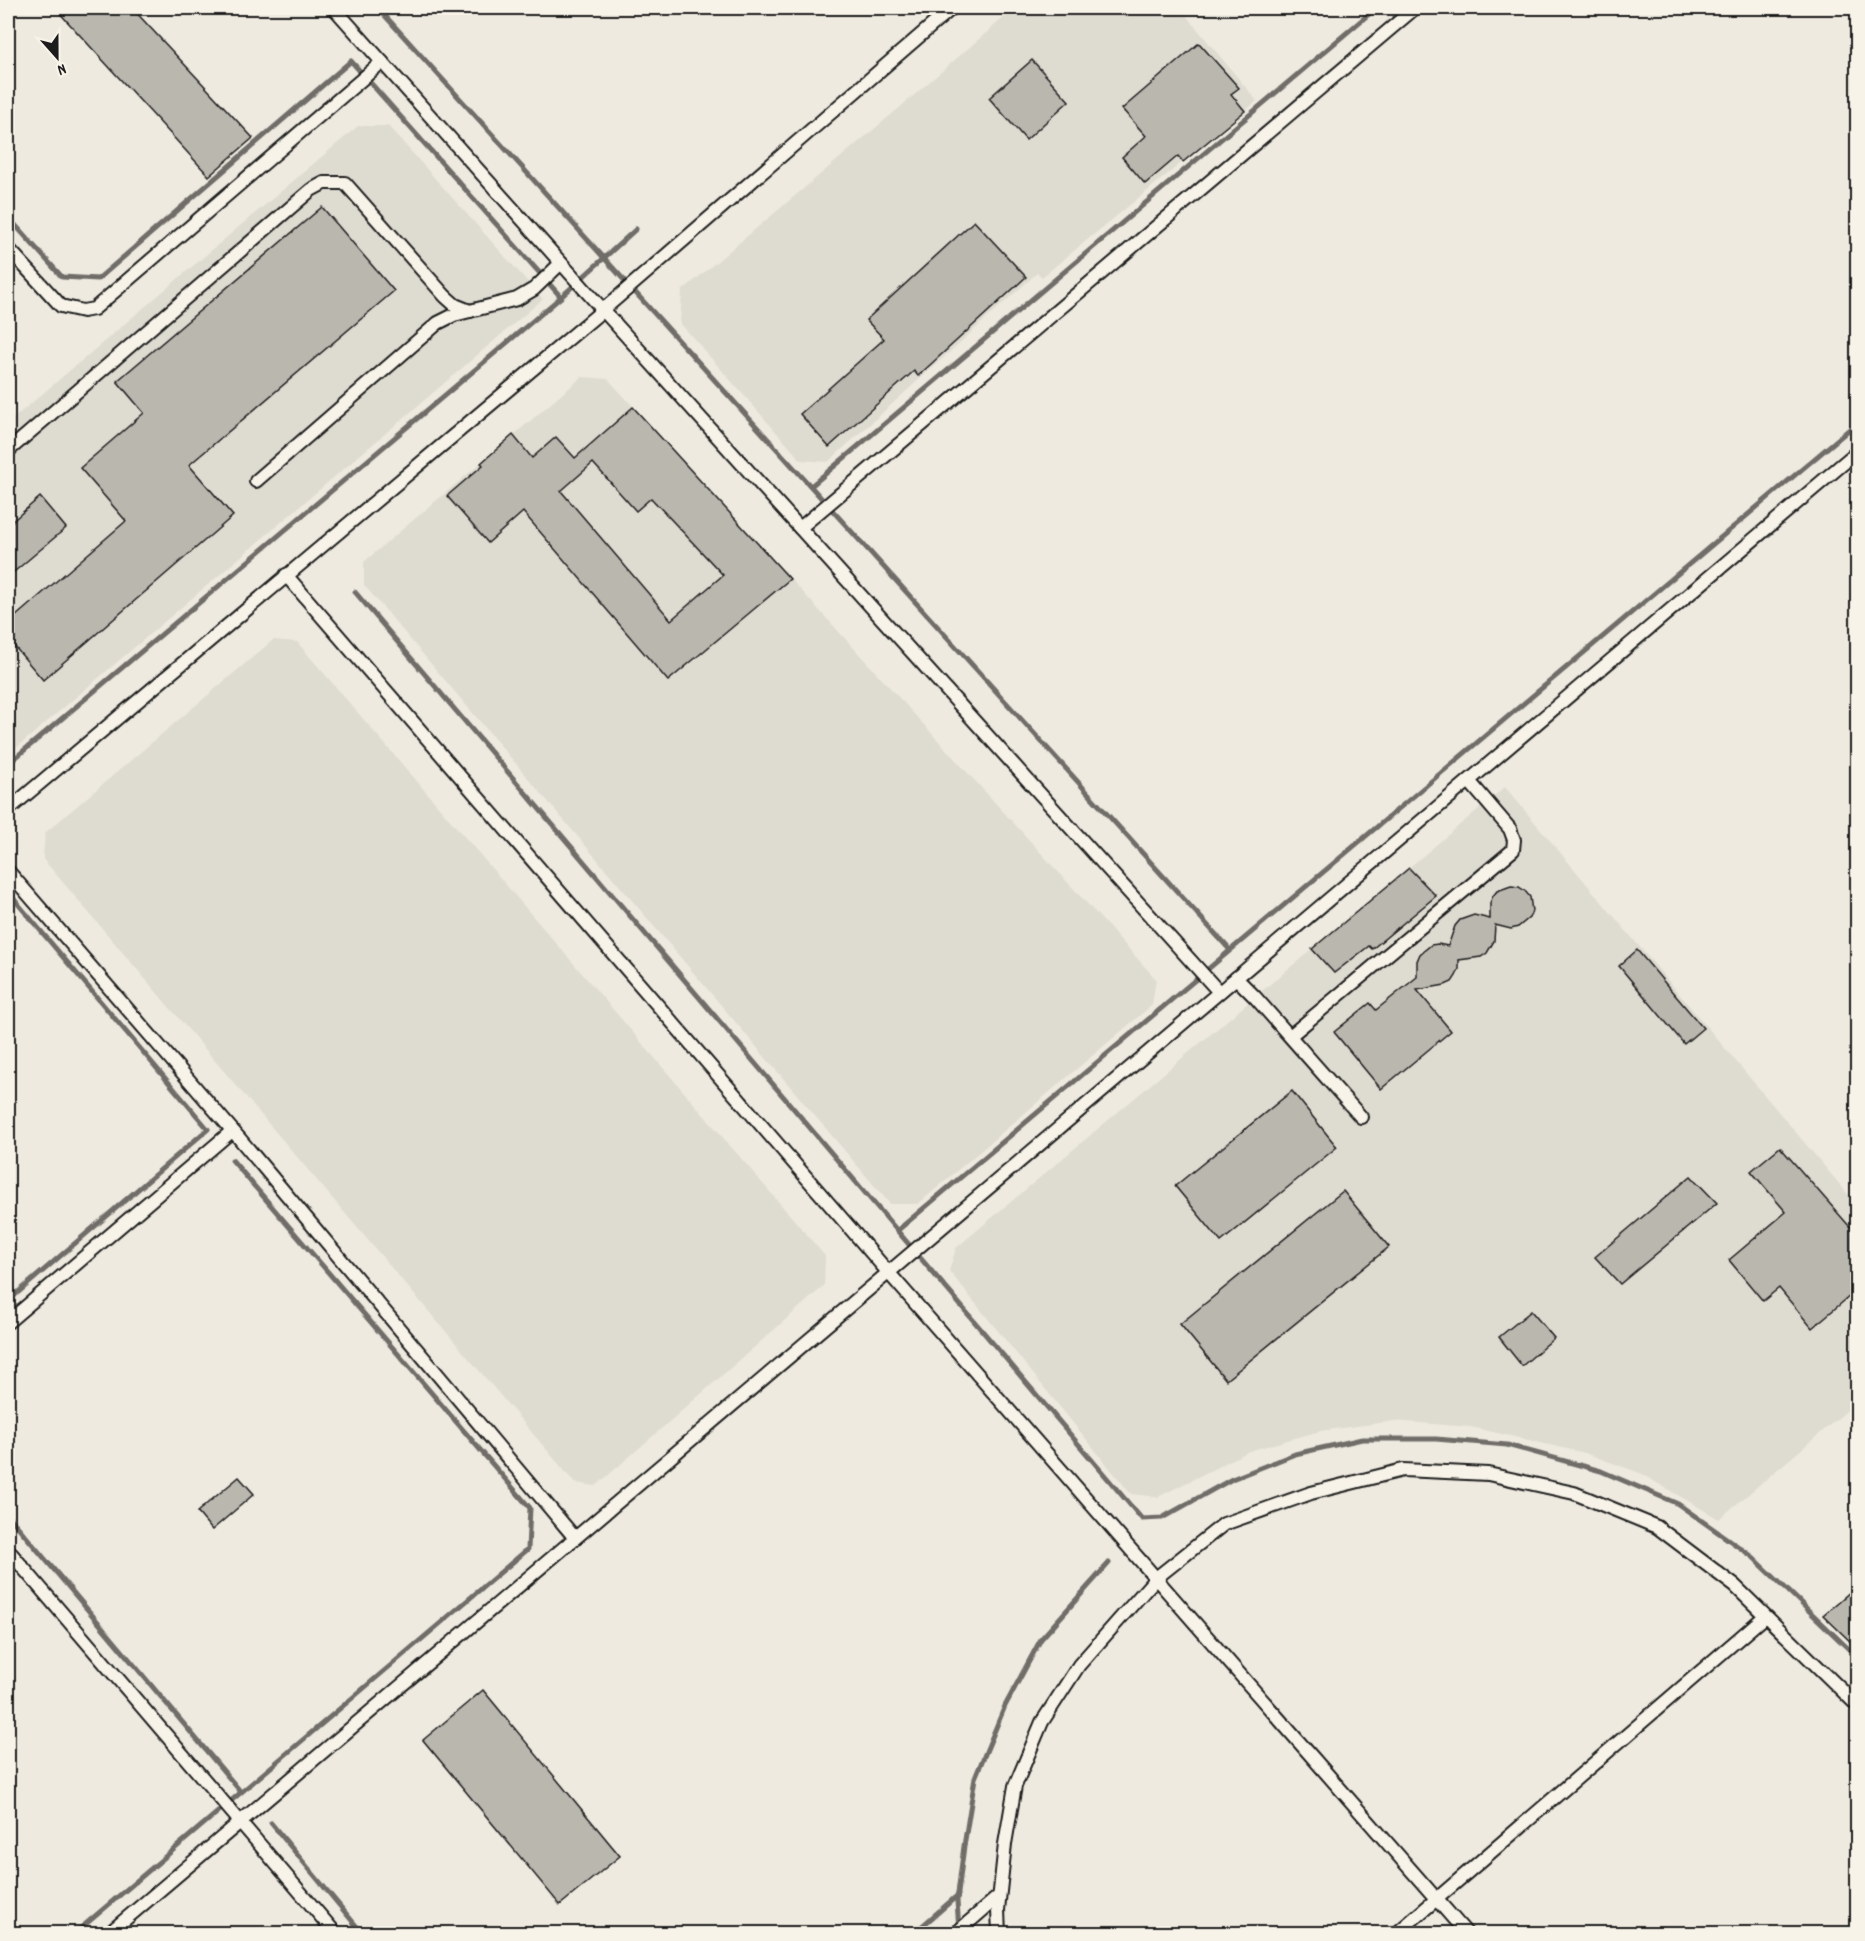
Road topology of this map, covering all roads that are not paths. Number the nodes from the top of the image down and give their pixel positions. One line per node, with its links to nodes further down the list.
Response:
1 (334, 8): 4 (lane)
2 (952, 8): 7 (lane)
3 (1415, 8): 12 (lane)
4 (382, 62): 5 (lane); 6 (lane)
5 (8, 248)
6 (561, 263): 7 (lane); 8 (lane)
7 (603, 310): 12 (lane); 13 (lane)
8 (470, 311): 9 (lane); 11 (lane)
9 (8, 451)
10 (1857, 451): 14 (lane)
11 (256, 481)
12 (800, 528): 18 (lane)
13 (286, 575): 15 (lane); 22 (lane)
14 (1469, 781): 17 (lane); 19 (lane)
15 (8, 810)
16 (8, 871): 21 (lane)
17 (1236, 978): 18 (lane); 19 (lane)
18 (1219, 992): 22 (lane)
19 (1290, 1036): 20 (lane)
20 (1361, 1117)
21 (232, 1131): 23 (lane); 24 (lane)
22 (888, 1272): 24 (lane); 26 (lane)
23 (8, 1322)
24 (576, 1538): 31 (lane)
25 (8, 1550): 32 (lane)
26 (1156, 1578): 27 (lane); 29 (lane); 30 (lane)
27 (1765, 1616): 28 (lane); 30 (lane)
28 (1857, 1706)
29 (999, 1896): 33 (lane); 34 (lane)
30 (1436, 1899): 35 (lane); 36 (lane)
31 (108, 1934)
32 (336, 1934)
33 (955, 1934)
34 (999, 1934)
35 (1396, 1934)
36 (1467, 1934)

